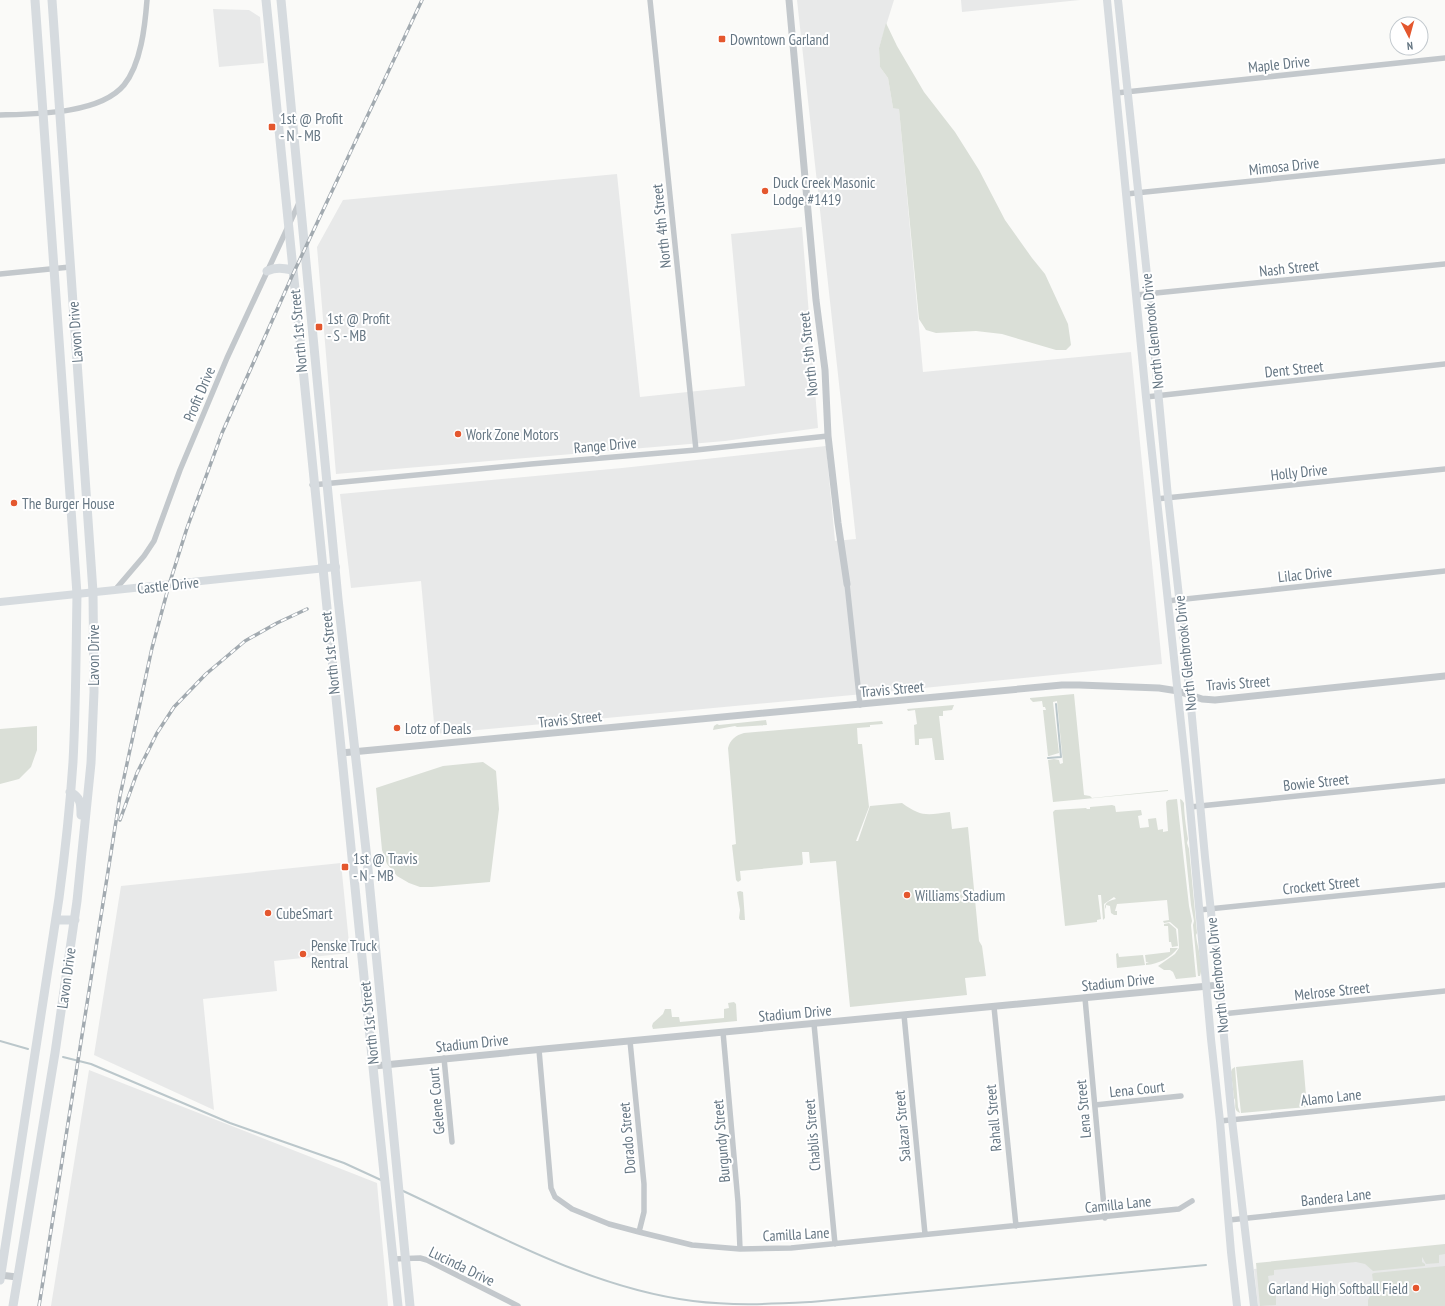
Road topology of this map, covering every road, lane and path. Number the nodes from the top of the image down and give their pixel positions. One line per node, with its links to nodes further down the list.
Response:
1 (35, 0): 14 (main road, Lavon Drive)
2 (52, 0): 13 (main road, Lavon Drive)
3 (147, 0): 13 (street)
4 (266, 0): 20 (main road, North 1st Street)
5 (281, 0): 19 (main road, North 1st Street)
6 (650, 0): 35 (street, North 4th Street)
7 (789, 0): 34 (street, North 5th Street)
8 (1107, 0): 12 (main road, North Glenbrook Drive)
9 (1118, 0): 11 (main road, North Glenbrook Drive)
10 (1445, 58): 11 (street, Maple Drive)
11 (1127, 92): 12 (street, Maple Drive); 17 (main road, North Glenbrook Drive)
12 (1116, 93): 18 (main road, North Glenbrook Drive)
13 (59, 111): 14 (street); 22 (main road, Lavon Drive)
14 (44, 112): 15 (street); 23 (main road, Lavon Drive)
15 (0, 115)
16 (1445, 161): 17 (street, Mimosa Drive)
17 (1138, 193): 18 (street, Mimosa Drive); 27 (main road, North Glenbrook Drive)
18 (1126, 194): 28 (main road, North Glenbrook Drive)
19 (299, 203): 20 (street, Profit Drive); 29 (main road, North 1st Street)
20 (288, 227): 24 (main road, North 1st Street); 25 (street, Profit Drive)
21 (1445, 264): 27 (street, Nash Street)
22 (70, 267): 23 (street); 46 (main road, Lavon Drive)
23 (53, 268): 26 (street); 47 (main road, Lavon Drive)
24 (292, 270): 25 (main road); 30 (main road, North 1st Street)
25 (267, 271): 45 (street, Profit Drive)
26 (0, 274)
27 (1149, 294): 28 (street, Nash Street); 32 (main road, North Glenbrook Drive)
28 (1136, 295): 33 (main road, North Glenbrook Drive)
29 (314, 346): 30 (main road); 37 (main road, North 1st Street)
30 (300, 347): 38 (main road, North 1st Street)
31 (1445, 364): 32 (street, Dent Street)
32 (1158, 396): 33 (street, Dent Street); 39 (main road, North Glenbrook Drive)
33 (1146, 398): 40 (main road, North Glenbrook Drive)
34 (828, 436): 35 (street, Range Drive); 44 (street, North 5th Street)
35 (696, 450): 37 (street, Range Drive)
36 (1445, 468): 39 (street, Holly Drive)
37 (328, 483): 38 (street, Range Drive); 41 (main road, North 1st Street)
38 (312, 485): 42 (main road, North 1st Street)
39 (1168, 497): 40 (street, Holly Drive); 48 (main road, North Glenbrook Drive)
40 (1156, 499): 49 (main road, North Glenbrook Drive)
41 (336, 567): 42 (main road, Castle Drive); 55 (main road, North 1st Street)
42 (321, 568): 45 (main road, Castle Drive); 56 (main road, North 1st Street)
43 (1445, 571): 48 (street, Lilac Drive)
44 (847, 584): 54 (street, North 5th Street)
45 (115, 590): 46 (main road, Castle Drive)
46 (93, 592): 47 (main road, Castle Drive); 64 (main road, Lavon Drive)
47 (77, 594): 50 (main road, Castle Drive); 60 (main road, Lavon Drive)
48 (1179, 600): 49 (street, Lilac Drive); 53 (main road, North Glenbrook Drive)
49 (1167, 601): 52 (main road, North Glenbrook Drive)
50 (0, 602)
51 (1445, 676): 53 (street, Travis Street)
52 (1178, 692): 53 (street, Travis Street); 54 (street, Travis Street); 62 (main road, North Glenbrook Drive)
53 (1190, 696): 61 (main road, North Glenbrook Drive)
54 (860, 705): 57 (street, Travis Street)
55 (352, 728): 56 (main road); 57 (main road, North 1st Street)
56 (338, 729): 58 (main road, North 1st Street)
57 (355, 752): 58 (street, Travis Street); 63 (main road, North 1st Street)
58 (341, 753): 65 (main road, North 1st Street)
59 (1445, 780): 61 (street, Bowie Street)
60 (70, 792): 64 (main road); 69 (main road, Lavon Drive)
61 (1200, 806): 62 (street, Bowie Street); 67 (main road, North Glenbrook Drive)
62 (1190, 807): 68 (main road, North Glenbrook Drive)
63 (366, 848): 65 (main road); 83 (main road, North 1st Street)
64 (83, 850): 70 (main road, Lavon Drive)
65 (351, 850): 84 (main road, North 1st Street)
66 (1445, 885): 67 (street, Crockett Street)
67 (1210, 909): 68 (street, Crockett Street); 71 (main road, North Glenbrook Drive)
68 (1199, 910): 72 (main road, North Glenbrook Drive)
69 (56, 920): 70 (main road); 105 (main road, Lavon Drive)
70 (75, 920): 106 (main road, Lavon Drive)
71 (1219, 985): 72 (street, Stadium Drive); 76 (main road, North Glenbrook Drive)
72 (1207, 986): 74 (street, Stadium Drive); 90 (main road, North Glenbrook Drive)
73 (1445, 991): 76 (street, Melrose Street)
74 (1085, 998): 75 (street, Stadium Drive); 87 (street, Lena Street)
75 (994, 1007): 77 (street, Stadium Drive); 98 (street, Rahall Street)
76 (1222, 1014): 88 (main road, North Glenbrook Drive)
77 (904, 1016): 78 (street, Stadium Drive); 100 (street, Salazar Street)
78 (814, 1024): 79 (street, Stadium Drive); 101 (street, Chablis Street)
79 (723, 1032): 80 (street, Stadium Drive); 102 (street, Burgundy Street)
80 (630, 1041): 81 (street, Stadium Drive); 99 (street, Dorado Street)
81 (539, 1050): 82 (street, Stadium Drive); 99 (street, Camilla Lane)
82 (444, 1058): 83 (street, Stadium Drive); 91 (street, Gelene Court)
83 (386, 1064): 84 (street, Stadium Drive); 92 (main road, North 1st Street)
84 (374, 1066): 89 (main road, North 1st Street)
85 (1181, 1096): 87 (street, Lena Court)
86 (1445, 1098): 88 (street, Alamo Lane)
87 (1095, 1105): 95 (street, Lena Street)
88 (1232, 1120): 90 (street, Alamo Lane); 96 (main road, North Glenbrook Drive)
89 (379, 1121): 92 (main road); 104 (main road, North 1st Street)
90 (1220, 1121): 97 (main road, North Glenbrook Drive)
91 (452, 1142)
92 (397, 1176): 103 (main road, North 1st Street)
93 (1445, 1196): 96 (street, Bandera Lane)
94 (1192, 1201): 95 (street, Camilla Lane)
95 (1105, 1218): 98 (street, Camilla Lane)
96 (1244, 1218): 97 (street, Bandera Lane); 112 (main road, North Glenbrook Drive)
97 (1229, 1220): 111 (main road, North Glenbrook Drive)
98 (1016, 1226): 100 (street, Camilla Lane)
99 (639, 1232): 102 (street, Camilla Lane)
100 (925, 1234): 101 (street, Camilla Lane)
101 (835, 1244): 102 (street, Camilla Lane)
102 (740, 1249)
103 (405, 1258): 104 (street, Lucinda Drive); 109 (main road, North 1st Street); 110 (street, Lucinda Drive)
104 (393, 1259): 108 (main road, North 1st Street)
105 (0, 1277): 106 (street)
106 (18, 1277): 107 (main road, Lavon Drive)
107 (13, 1306)
108 (398, 1306)
109 (410, 1306)
110 (518, 1306)
111 (1237, 1306)
112 (1254, 1306)

